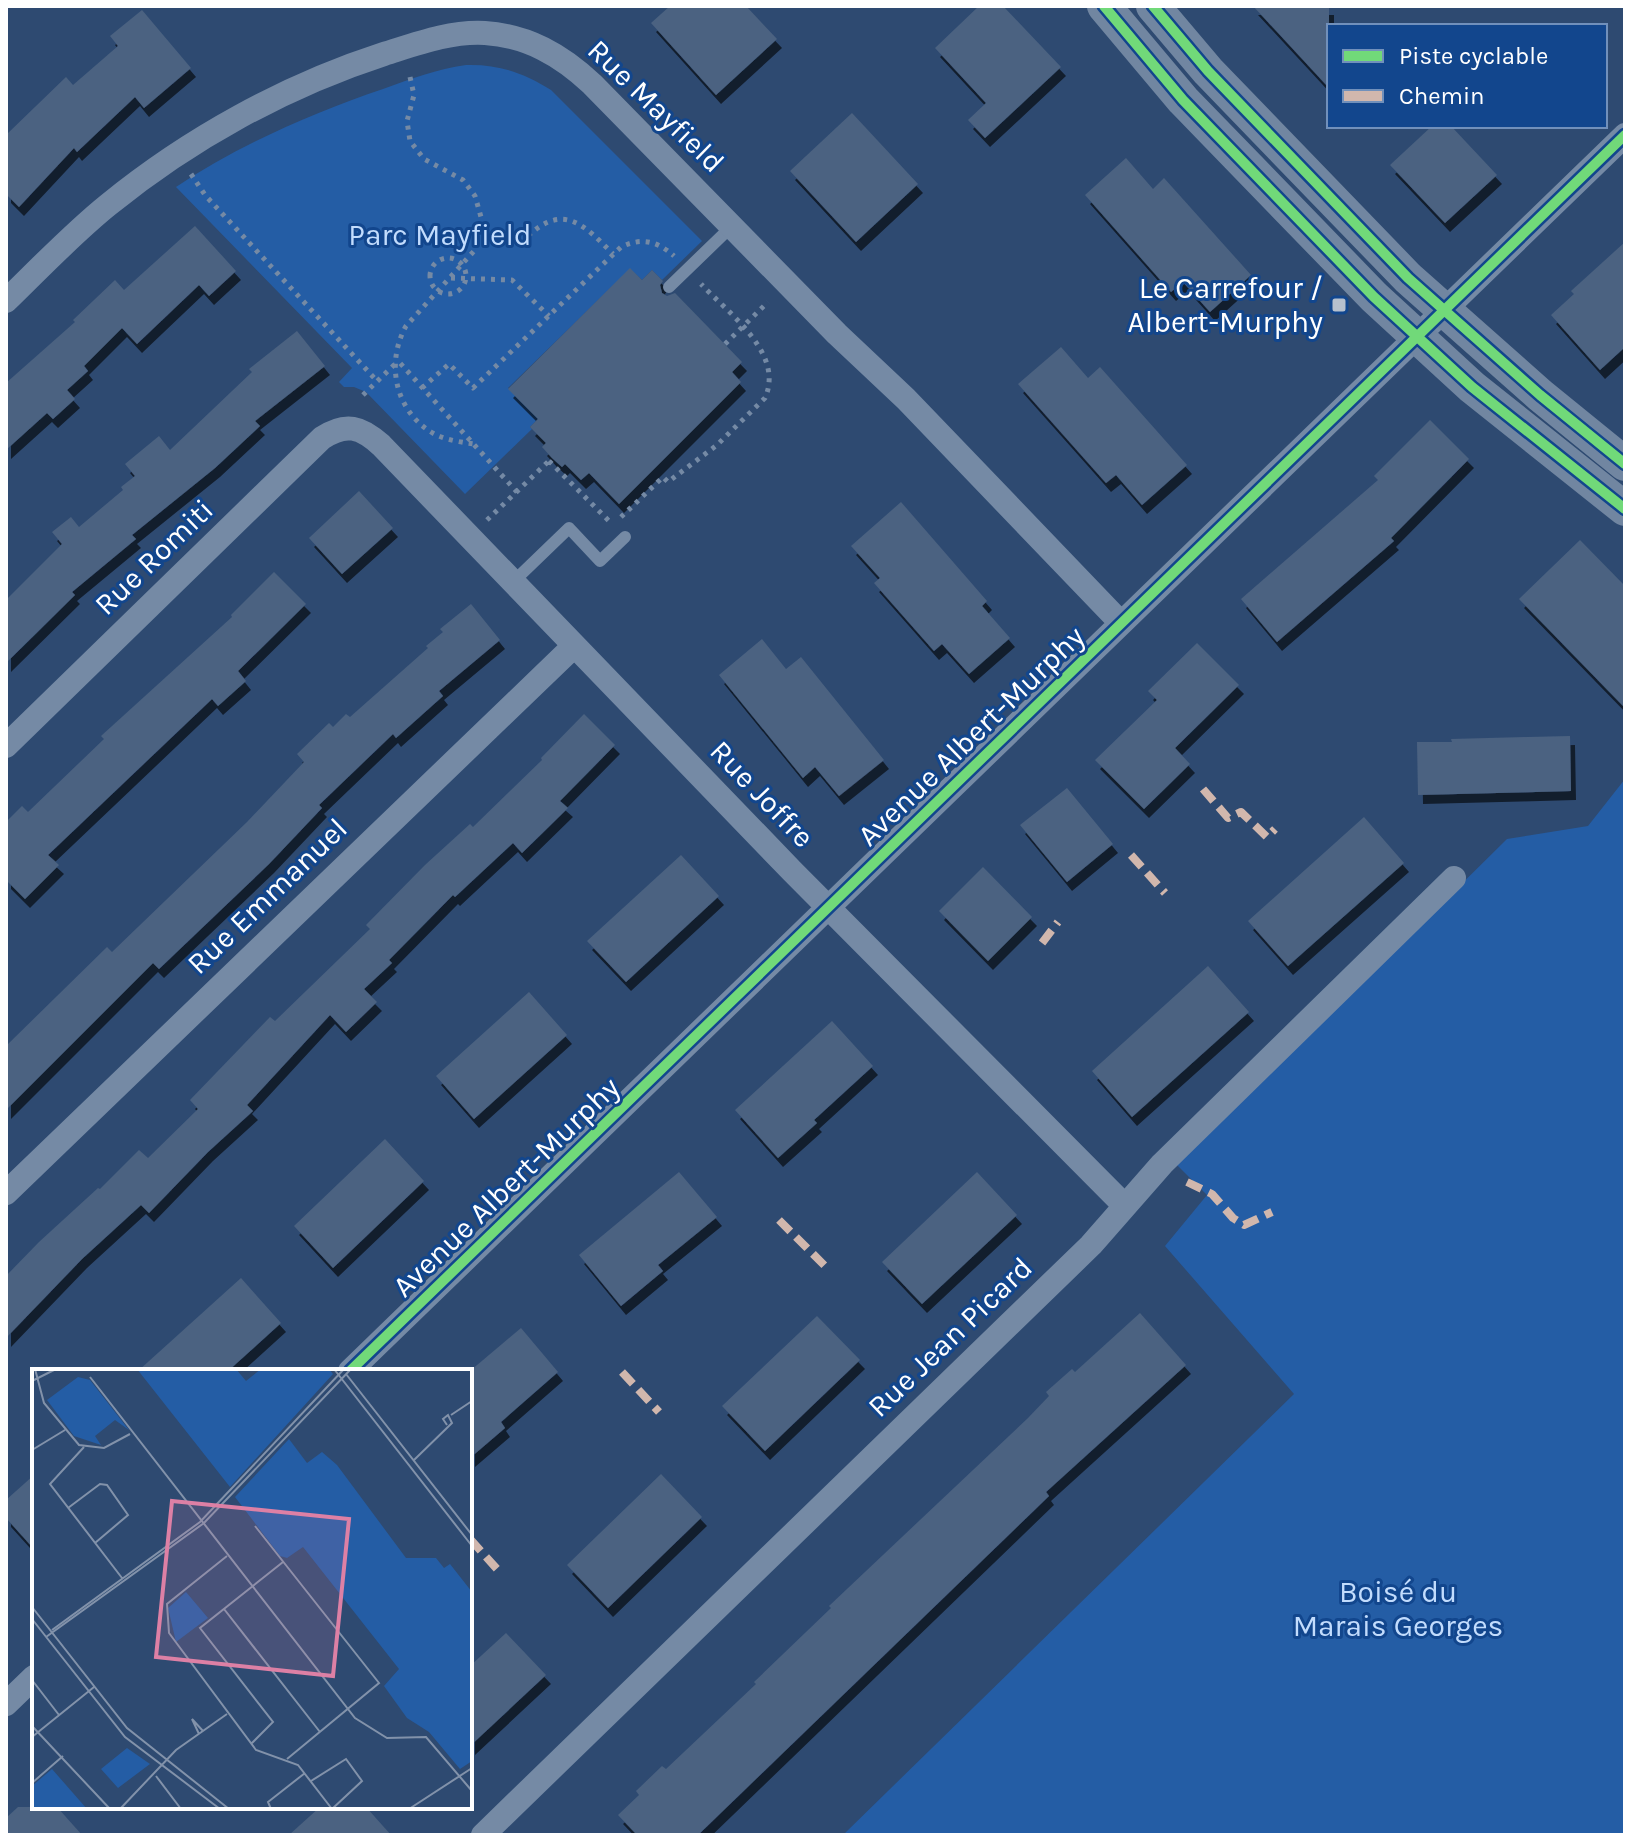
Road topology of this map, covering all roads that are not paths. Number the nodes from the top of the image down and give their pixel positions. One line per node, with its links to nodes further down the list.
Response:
1 (1104, 6): 8 (street)
2 (1153, 6): 7 (street)
3 (1625, 135): 7 (street, Avenue Albert-Murphy)
4 (732, 226): 5 (lane); 6 (street, Rue Mayfield); 14 (street, Rue Mayfield)
5 (669, 287)
6 (6, 301)
7 (1442, 310): 8 (street, Avenue Albert-Murphy); 10 (street)
8 (1416, 336): 11 (street); 14 (street, Avenue Albert-Murphy)
9 (354, 427): 13 (street, Rue Joffre); 16 (street, Rue Romiti)
10 (1625, 464)
11 (1625, 509)
12 (625, 537): 13 (lane)
13 (513, 582): 15 (street, Rue Joffre)
14 (1121, 623): 18 (street, Avenue Albert-Murphy)
15 (574, 646): 18 (street, Rue Joffre); 19 (street, Rue Emmanuel)
16 (6, 746)
17 (1454, 878): 20 (street, Rue Jean Picard)
18 (829, 908): 20 (street, Rue Joffre); 21 (street, Avenue Albert-Murphy)
19 (6, 1193)
20 (1125, 1206): 24 (street, Rue Jean Picard)
21 (352, 1369)
22 (32, 1679): 23 (street)
23 (6, 1704)
24 (483, 1835)

